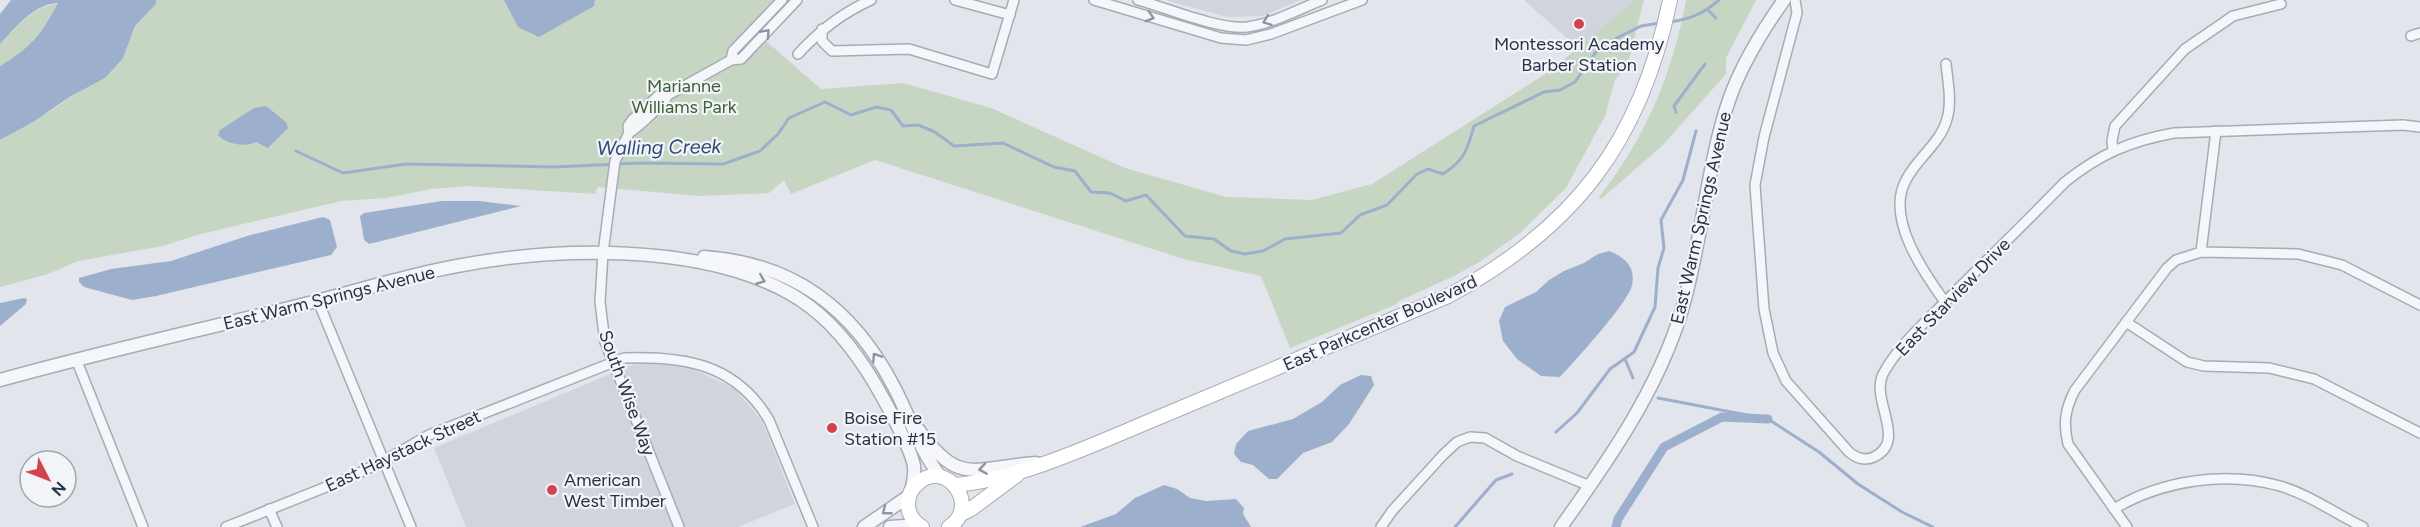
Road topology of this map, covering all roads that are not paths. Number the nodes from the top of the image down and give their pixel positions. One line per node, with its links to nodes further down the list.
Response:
1 (782, 0): 17 (street)
2 (797, 0): 17 (street, one-way to 2)
3 (871, 0): 15 (street)
4 (955, 0): 14 (street)
5 (1014, 0): 14 (street)
6 (1094, 0): 9 (street, one-way to 9)
7 (1138, 0): 8 (street, one-way to 7)
8 (1322, 0)
9 (1362, 0)
10 (1670, 0): 35 (main road, East Parkcenter Boulevard)
11 (1784, 0): 39 (street, East Warm Springs Avenue)
12 (1796, 0): 26 (street, East Starview Drive)
13 (2281, 4): 21 (street)
14 (1010, 15): 15 (street)
15 (822, 29): 16 (street)
16 (798, 54)
17 (731, 60): 23 (street, South Wise Way)
18 (1946, 64): 26 (street)
19 (2420, 127): 20 (street, East Starview Drive)
20 (2216, 131): 21 (street, East Starview Drive); 22 (street)
21 (2114, 149): 26 (street, East Starview Drive)
22 (2200, 252): 27 (street); 28 (street)
23 (603, 253): 24 (street, East Warm Springs Avenue); 25 (street, East Warm Springs Avenue); 30 (street, South Wise Way)
24 (663, 257): 32 (street, East Warm Springs Avenue, one-way to 24); 40 (street, East Warm Springs Avenue, one-way to 40)
25 (318, 301): 29 (street, East Warm Springs Avenue); 34 (street)
26 (1945, 302)
27 (2420, 305)
28 (2126, 322): 33 (street); 42 (street)
29 (76, 359): 31 (street, East Warm Springs Avenue); 45 (street)
30 (613, 362): 34 (street, East Haystack Street); 49 (street, South Wise Way); 50 (street, East Haystack Street)
31 (0, 380)
32 (904, 408): 35 (street, one-way to 32); 37 (street, East Warm Springs Avenue)
33 (2420, 433)
34 (384, 461): 41 (street, East Haystack Street); 48 (street)
35 (1042, 463): 36 (main road, East Parkcenter Boulevard)
36 (1023, 470): 38 (main road, East Parkcenter Boulevard); 43 (main road, East Parkcenter Boulevard)
37 (940, 476): 38 (main road); 40 (main road)
38 (955, 484): 43 (main road)
39 (1590, 486): 53 (street); 54 (street, East Warm Springs Avenue)
40 (910, 494): 44 (main road); 51 (street, one-way to 51)
41 (269, 509): 46 (street, East Haystack Street); 47 (street)
42 (2114, 509): 55 (street); 56 (street)
43 (954, 523)
44 (920, 526): 52 (street)
45 (143, 527)
46 (226, 527)
47 (277, 527)
48 (411, 527)
49 (679, 527)
50 (813, 527)
51 (864, 527)
52 (890, 527)
53 (1381, 527)
54 (1561, 527)
55 (2127, 527)
56 (2363, 527)

